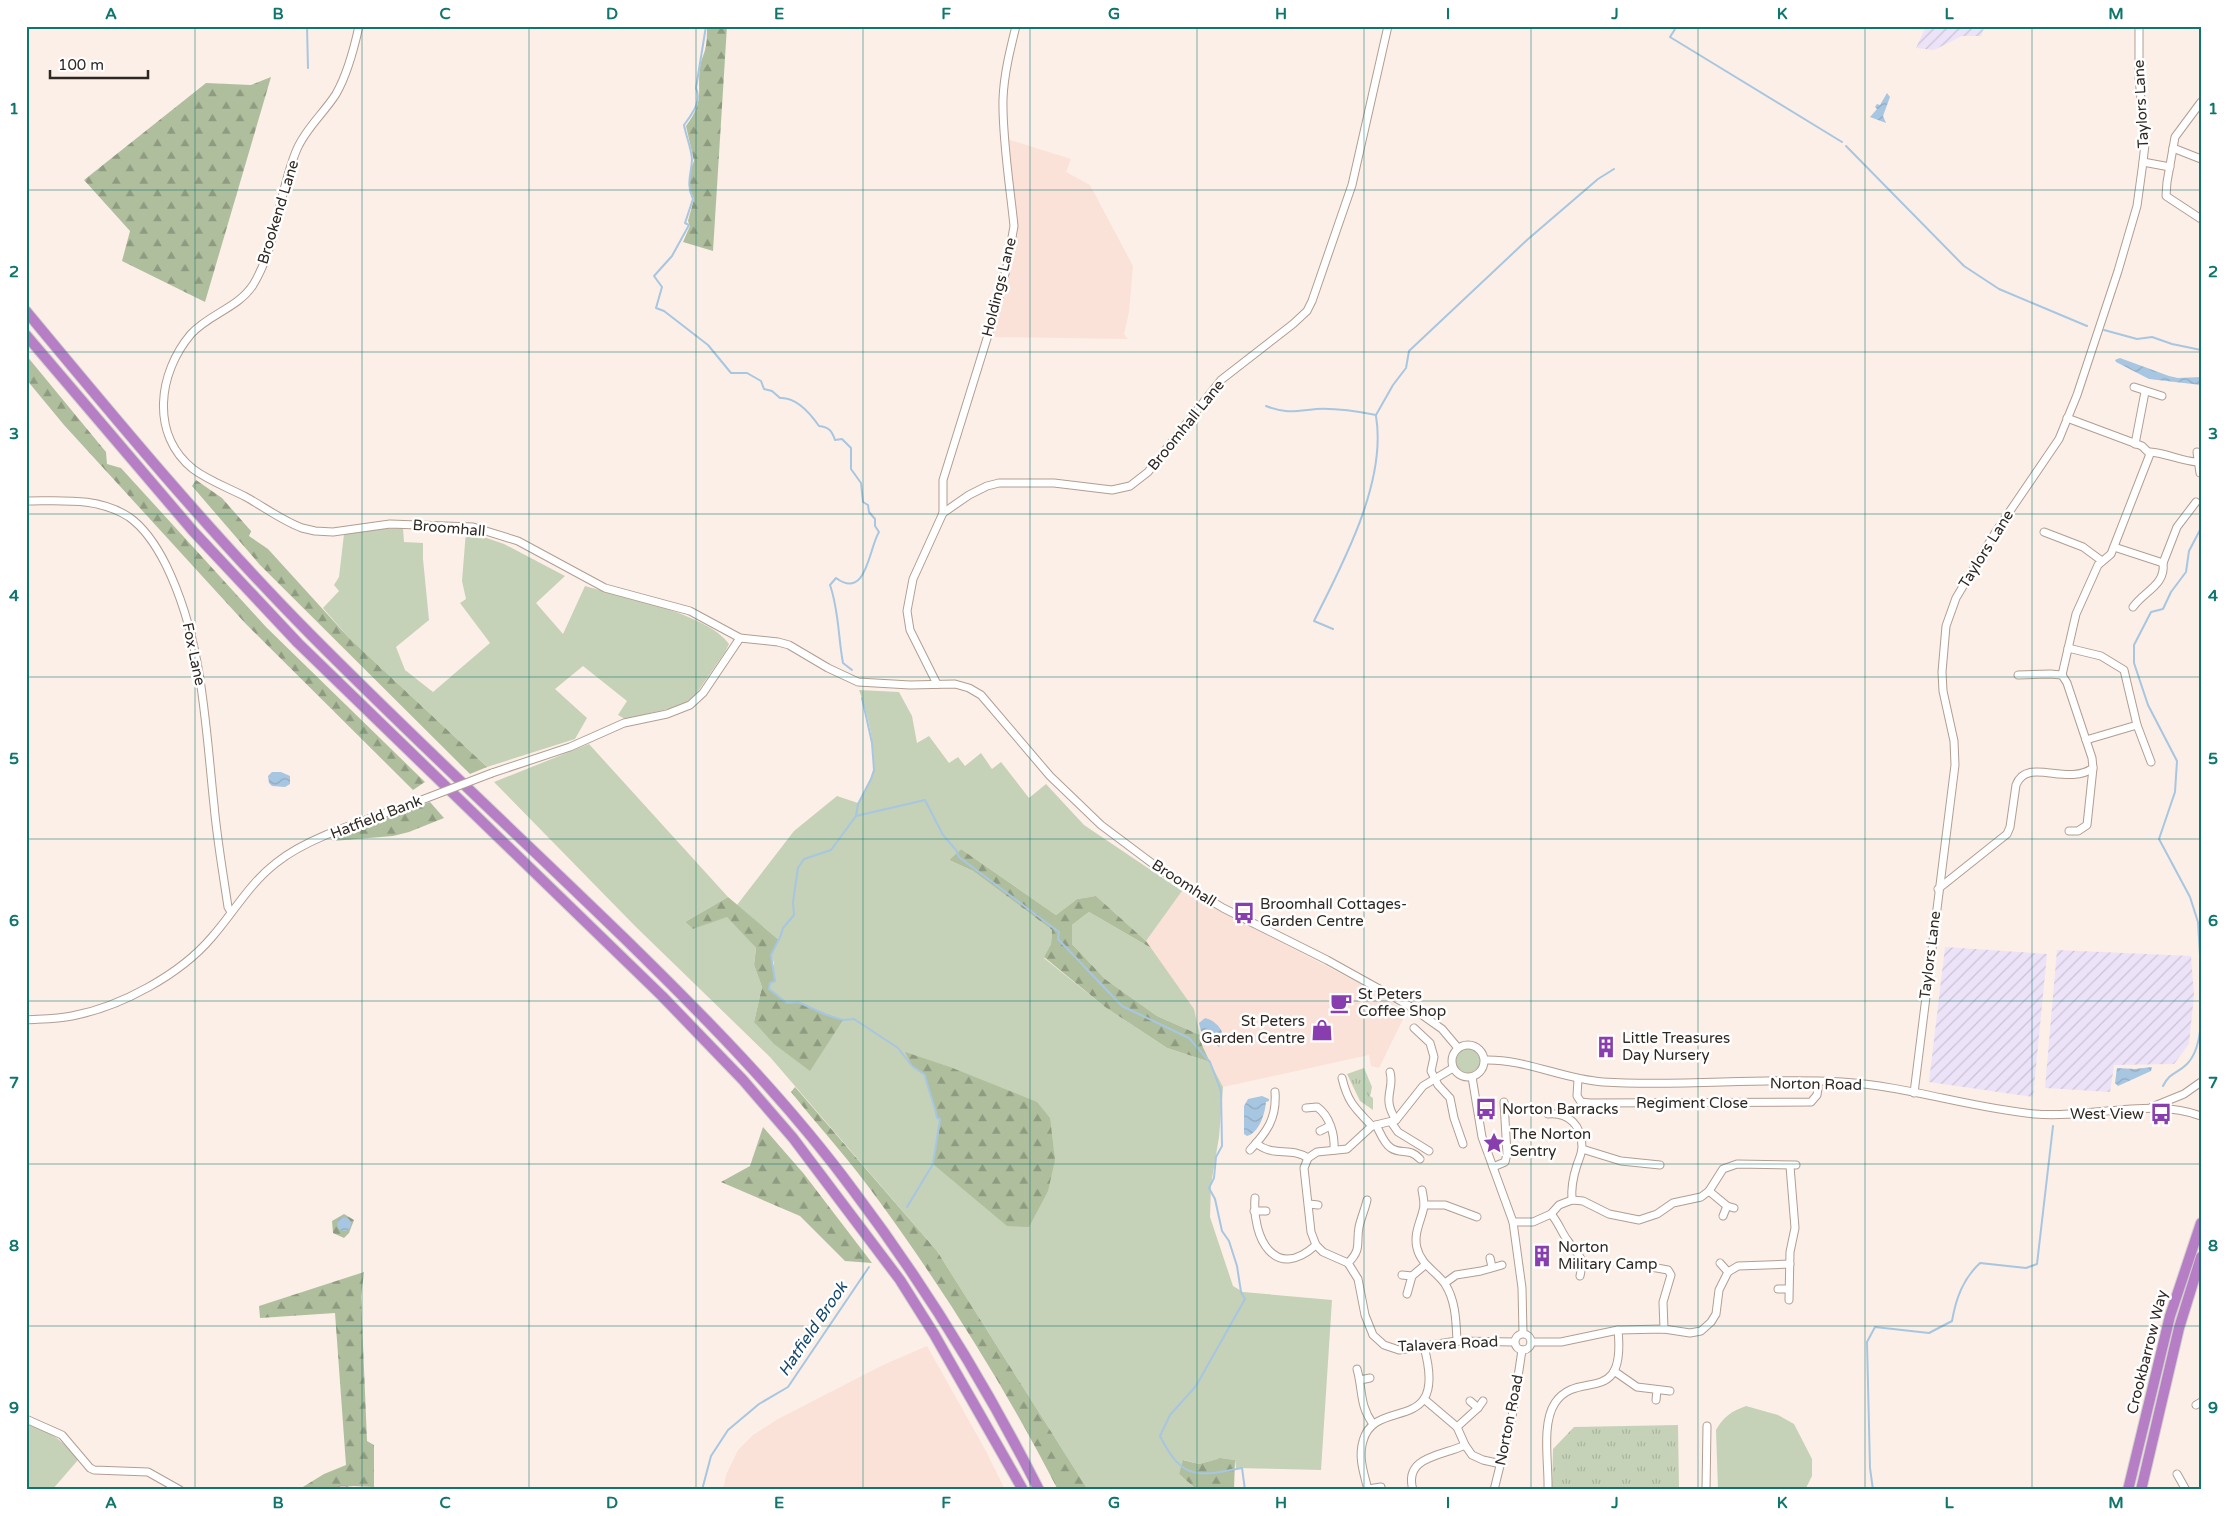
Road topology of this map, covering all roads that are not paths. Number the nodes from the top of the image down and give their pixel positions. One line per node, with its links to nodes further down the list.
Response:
1 (359, 26): 22 (street, Brookend Lane)
2 (1016, 26): 25 (street, Holdings Lane)
3 (1388, 26): 25 (street, Broomhall Lane)
4 (2139, 26): 8 (street, Taylors Lane)
5 (2201, 102): 6 (street)
6 (2173, 148): 7 (street); 9 (street)
7 (2201, 159)
8 (2143, 162): 9 (street); 16 (street, Taylors Lane)
9 (2170, 167): 10 (street)
10 (2201, 219)
11 (26, 311): 144 (highway)
12 (26, 335): 143 (highway)
13 (2134, 387): 14 (street)
14 (2145, 392): 15 (street); 17 (street)
15 (2162, 396)
16 (2067, 418): 17 (street); 41 (street, Taylors Lane)
17 (2135, 444): 18 (street)
18 (2150, 452): 20 (street); 27 (street)
19 (2197, 452): 20 (street)
20 (2197, 462): 21 (street)
21 (2200, 473)
22 (208, 479): 31 (street, Broomhall)
23 (26, 501): 42 (street, Fox Lane)
24 (2196, 502): 29 (street)
25 (944, 513): 35 (street, Broomhall Lane)
26 (2044, 532): 28 (street)
27 (2114, 547): 28 (street); 29 (street)
28 (2102, 561): 32 (street)
29 (2163, 563): 30 (street)
30 (2133, 607)
31 (740, 638): 35 (street, Broomhall); 42 (street, Hatfield Bank, bridge)
32 (2068, 648): 34 (street); 36 (street)
33 (2018, 675): 34 (street)
34 (2062, 675): 37 (street)
35 (936, 684): 45 (street, Broomhall)
36 (2137, 725): 37 (street); 38 (street)
37 (2086, 740): 39 (street)
38 (2151, 762)
39 (2093, 768): 40 (street); 41 (street)
40 (2069, 831)
41 (1938, 889): 56 (street, Taylors Lane)
42 (231, 912): 43 (street, Hatfield Bank)
43 (26, 1020)
44 (1414, 1028): 51 (street)
45 (1458, 1048): 46 (street); 47 (street)
46 (1485, 1060): 49 (street); 52 (street, Norton Road)
47 (1453, 1068): 49 (street); 51 (street)
48 (1390, 1072): 62 (street)
49 (1472, 1077): 75 (street)
50 (1342, 1078): 63 (street)
51 (1434, 1079): 62 (street); 67 (street)
52 (1578, 1079): 54 (street, Regiment Close); 56 (street, Norton Road)
53 (2201, 1082): 59 (street, Norton Road)
54 (1818, 1088)
55 (1275, 1092): 66 (street)
56 (1914, 1093): 59 (street, Norton Road)
57 (1504, 1102): 75 (street)
58 (1306, 1108): 64 (street)
59 (2147, 1109): 61 (street, Norton Road)
60 (1548, 1114): 68 (street)
61 (2201, 1116)
62 (1393, 1121): 63 (street); 71 (street)
63 (1374, 1125): 70 (street); 73 (street)
64 (1330, 1126): 65 (street); 70 (street)
65 (1320, 1131)
66 (1256, 1143): 69 (street); 72 (street)
67 (1463, 1144)
68 (1582, 1149): 74 (street); 80 (street)
69 (1250, 1150)
70 (1334, 1150): 72 (street)
71 (1429, 1152)
72 (1308, 1158): 81 (street)
73 (1420, 1159)
74 (1660, 1165)
75 (1493, 1167): 89 (street)
76 (1422, 1190): 83 (street)
77 (1709, 1191): 80 (street); 87 (street); 98 (street)
78 (1255, 1198): 84 (street)
79 (1367, 1200): 94 (street)
80 (1572, 1200): 86 (street)
81 (1309, 1204): 82 (street); 91 (street)
82 (1318, 1205)
83 (1424, 1205): 88 (street); 99 (street)
84 (1254, 1211): 85 (street); 91 (street)
85 (1266, 1211)
86 (1552, 1214): 89 (street); 96 (street)
87 (1723, 1216)
88 (1477, 1217)
89 (1513, 1222): 114 (street)
90 (2201, 1223): 149 (highway, Crookbarrow Way)
91 (1316, 1244): 94 (street)
92 (2201, 1257): 150 (highway, Crookbarrow Way)
93 (1490, 1258): 102 (street)
94 (1348, 1263): 118 (street, Talavera Road)
95 (1720, 1263): 103 (street)
96 (1583, 1264): 101 (street); 106 (street)
97 (1634, 1264): 112 (street)
98 (1790, 1264): 103 (street); 109 (street)
99 (1425, 1265): 105 (street); 107 (street)
100 (1502, 1265): 102 (street)
101 (1592, 1265)
102 (1492, 1267): 107 (street)
103 (1728, 1272): 112 (street)
104 (1402, 1275): 105 (street)
105 (1412, 1276): 110 (street)
106 (1580, 1276)
107 (1445, 1283): 115 (street)
108 (1778, 1289): 109 (street)
109 (1788, 1289): 111 (street)
110 (1407, 1294)
111 (1789, 1300)
112 (1664, 1329): 113 (street)
113 (1618, 1330): 117 (street); 121 (street)
114 (1523, 1333): 116 (street); 117 (street)
115 (1457, 1341): 116 (street, Talavera Road); 118 (street, Talavera Road)
116 (1514, 1342): 119 (street)
117 (1531, 1342): 119 (street)
118 (1424, 1347): 126 (street)
119 (1522, 1350): 136 (street, Norton Road)
120 (1357, 1369): 123 (street)
121 (1614, 1371): 124 (street); 147 (street)
122 (1370, 1378): 123 (street)
123 (1360, 1380): 132 (street)
124 (1658, 1390): 125 (street); 128 (street)
125 (1670, 1391)
126 (1424, 1399): 132 (street); 134 (street)
127 (1483, 1400): 130 (street)
128 (1656, 1400)
129 (1470, 1401): 130 (street)
130 (1478, 1408): 134 (street)
131 (26, 1419): 140 (street)
132 (1373, 1424): 139 (street)
133 (1707, 1426): 148 (street)
134 (1457, 1427): 135 (street)
135 (1464, 1445): 136 (street); 145 (street)
136 (1501, 1464): 146 (street, Norton Road)
137 (2176, 1474): 151 (street)
138 (1381, 1487): 139 (street)
139 (1368, 1489)
140 (180, 1490)
141 (341, 1490): 142 (street)
142 (345, 1490)
143 (1023, 1490)
144 (1038, 1490)
145 (1413, 1490)
146 (1494, 1490)
147 (1548, 1490)
148 (1706, 1490)
149 (2128, 1490)
150 (2140, 1490)
151 (2186, 1490)

